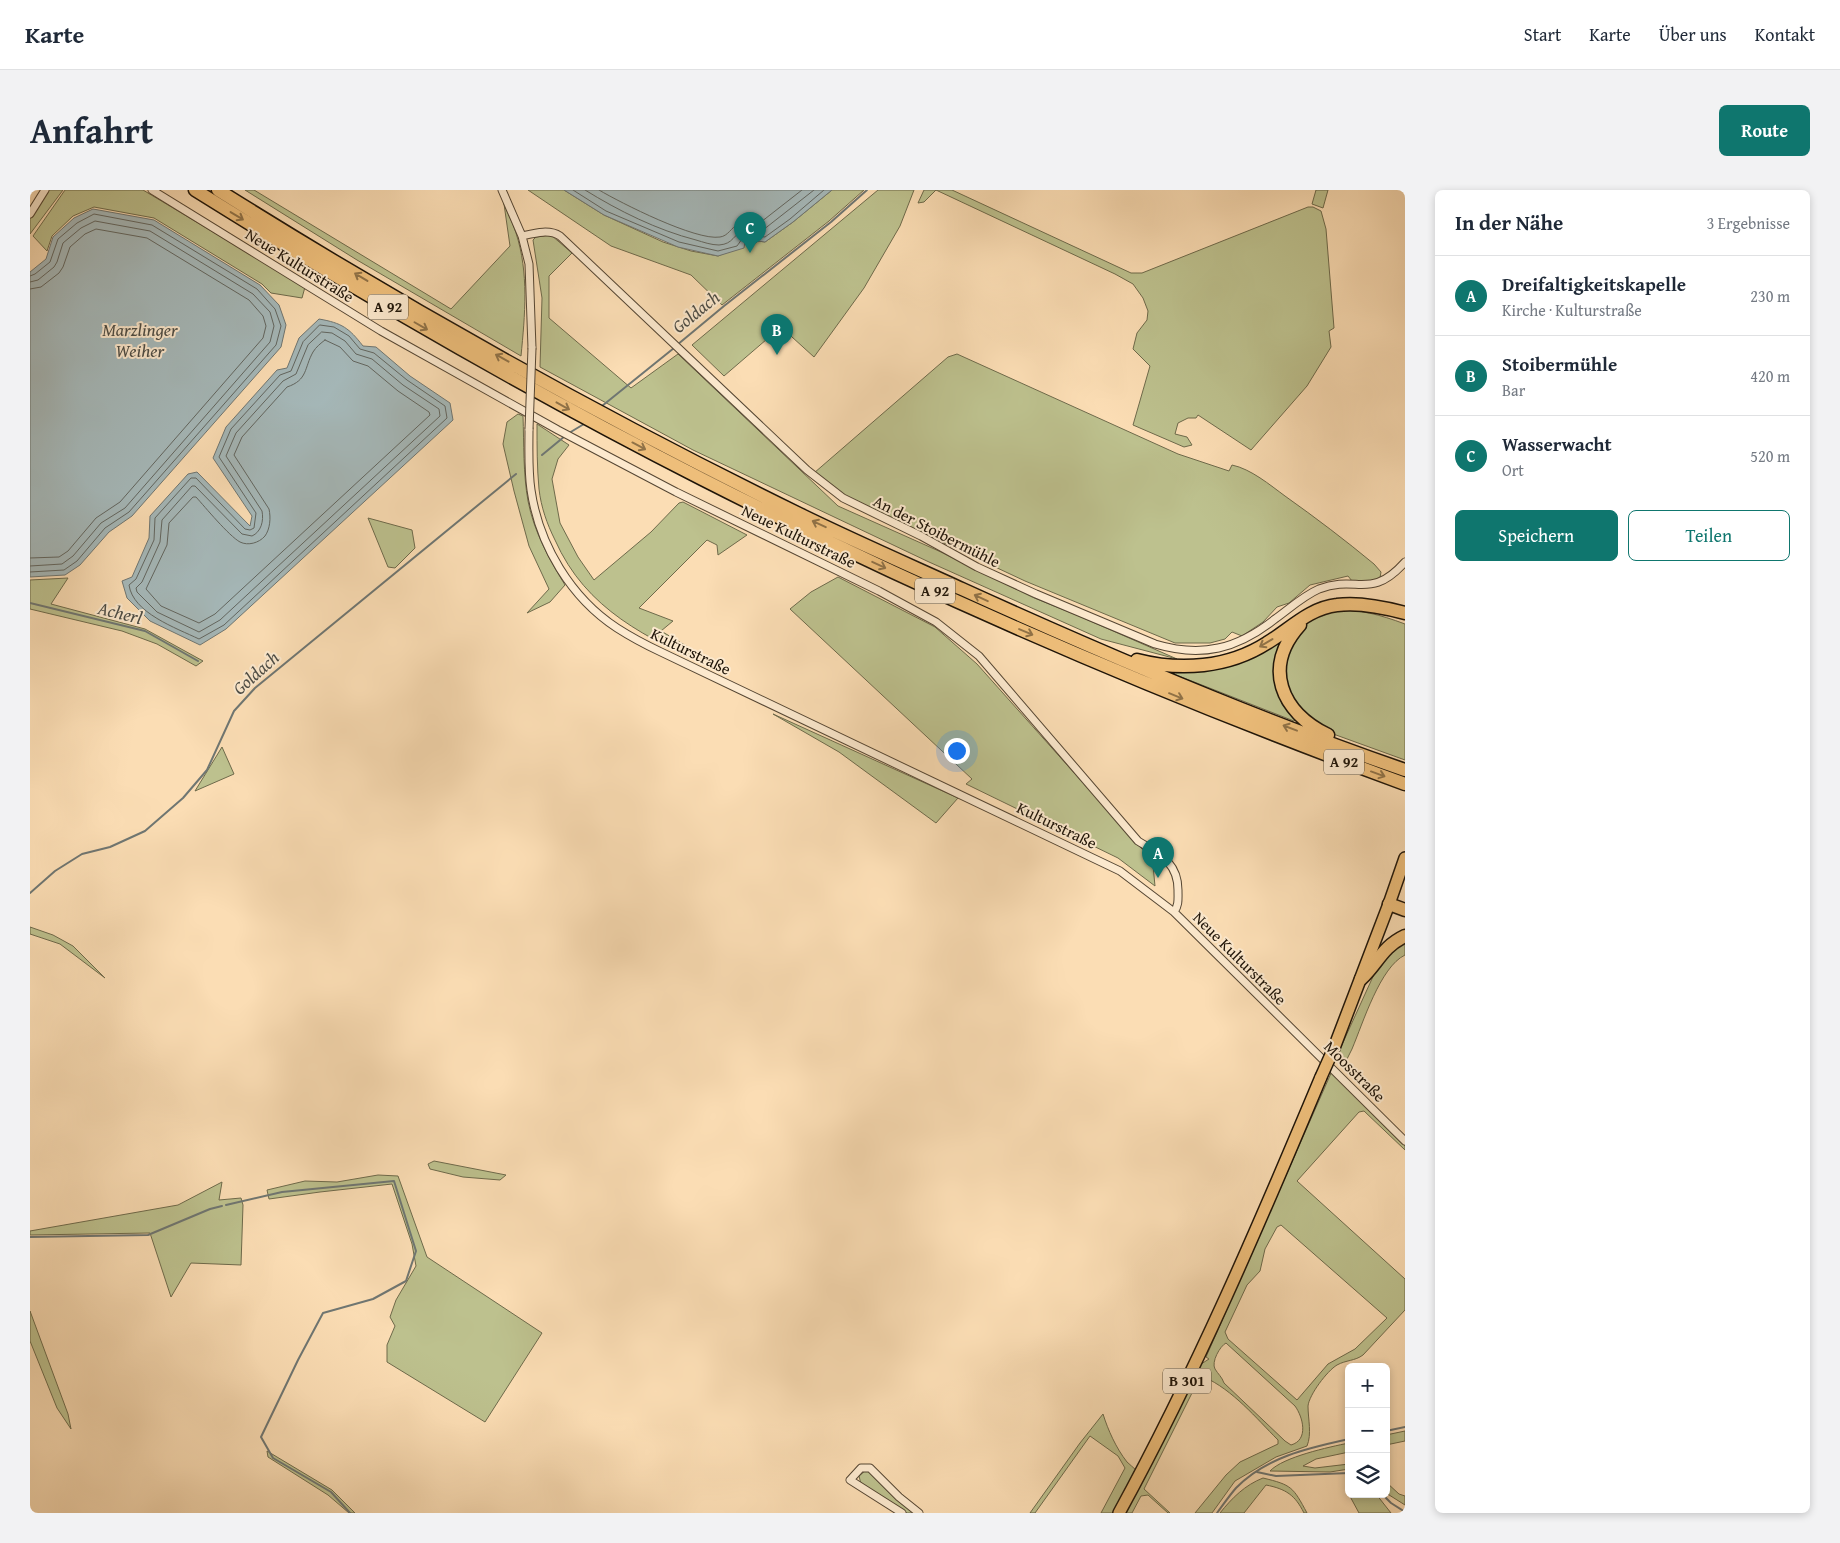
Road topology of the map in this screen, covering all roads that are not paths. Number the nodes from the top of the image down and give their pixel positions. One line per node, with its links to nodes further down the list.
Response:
1 (45, 190): 6 (street)
2 (152, 190): 20 (street, Neue Kulturstraße)
3 (195, 190): 8 (highway, A 92, one-way to 8)
4 (218, 190): 8 (highway, A 92, one-way to 4)
5 (502, 190): 7 (street, Kulturstraße)
6 (30, 214)
7 (522, 236): 10 (street, An der Stoibermühle); 20 (street, Kulturstraße, bridge)
8 (587, 412): 9 (highway, A 92)
9 (600, 418): 13 (highway, A 92, one-way to 9); 16 (highway, A 92, one-way to 16)
10 (1405, 562)
11 (1405, 613): 12 (highway)
12 (1306, 617): 13 (highway, one-way to 13); 14 (highway)
13 (1089, 646): 14 (highway, A 92, one-way to 13)
14 (1352, 752): 15 (highway, A 92)
15 (1405, 770)
16 (1405, 784)
17 (1405, 858): 18 (main road, B 301)
18 (1389, 904): 19 (highway); 22 (main road, B 301)
19 (1405, 910)
20 (1174, 912): 23 (street, Neue Kulturstraße)
21 (1405, 936): 22 (highway)
22 (1361, 979): 27 (main road, B 301, bridge)
23 (1306, 1041): 24 (street, Moosstraße)
24 (1405, 1141)
25 (902, 1513): 26 (street)
26 (919, 1513)
27 (1119, 1513)

